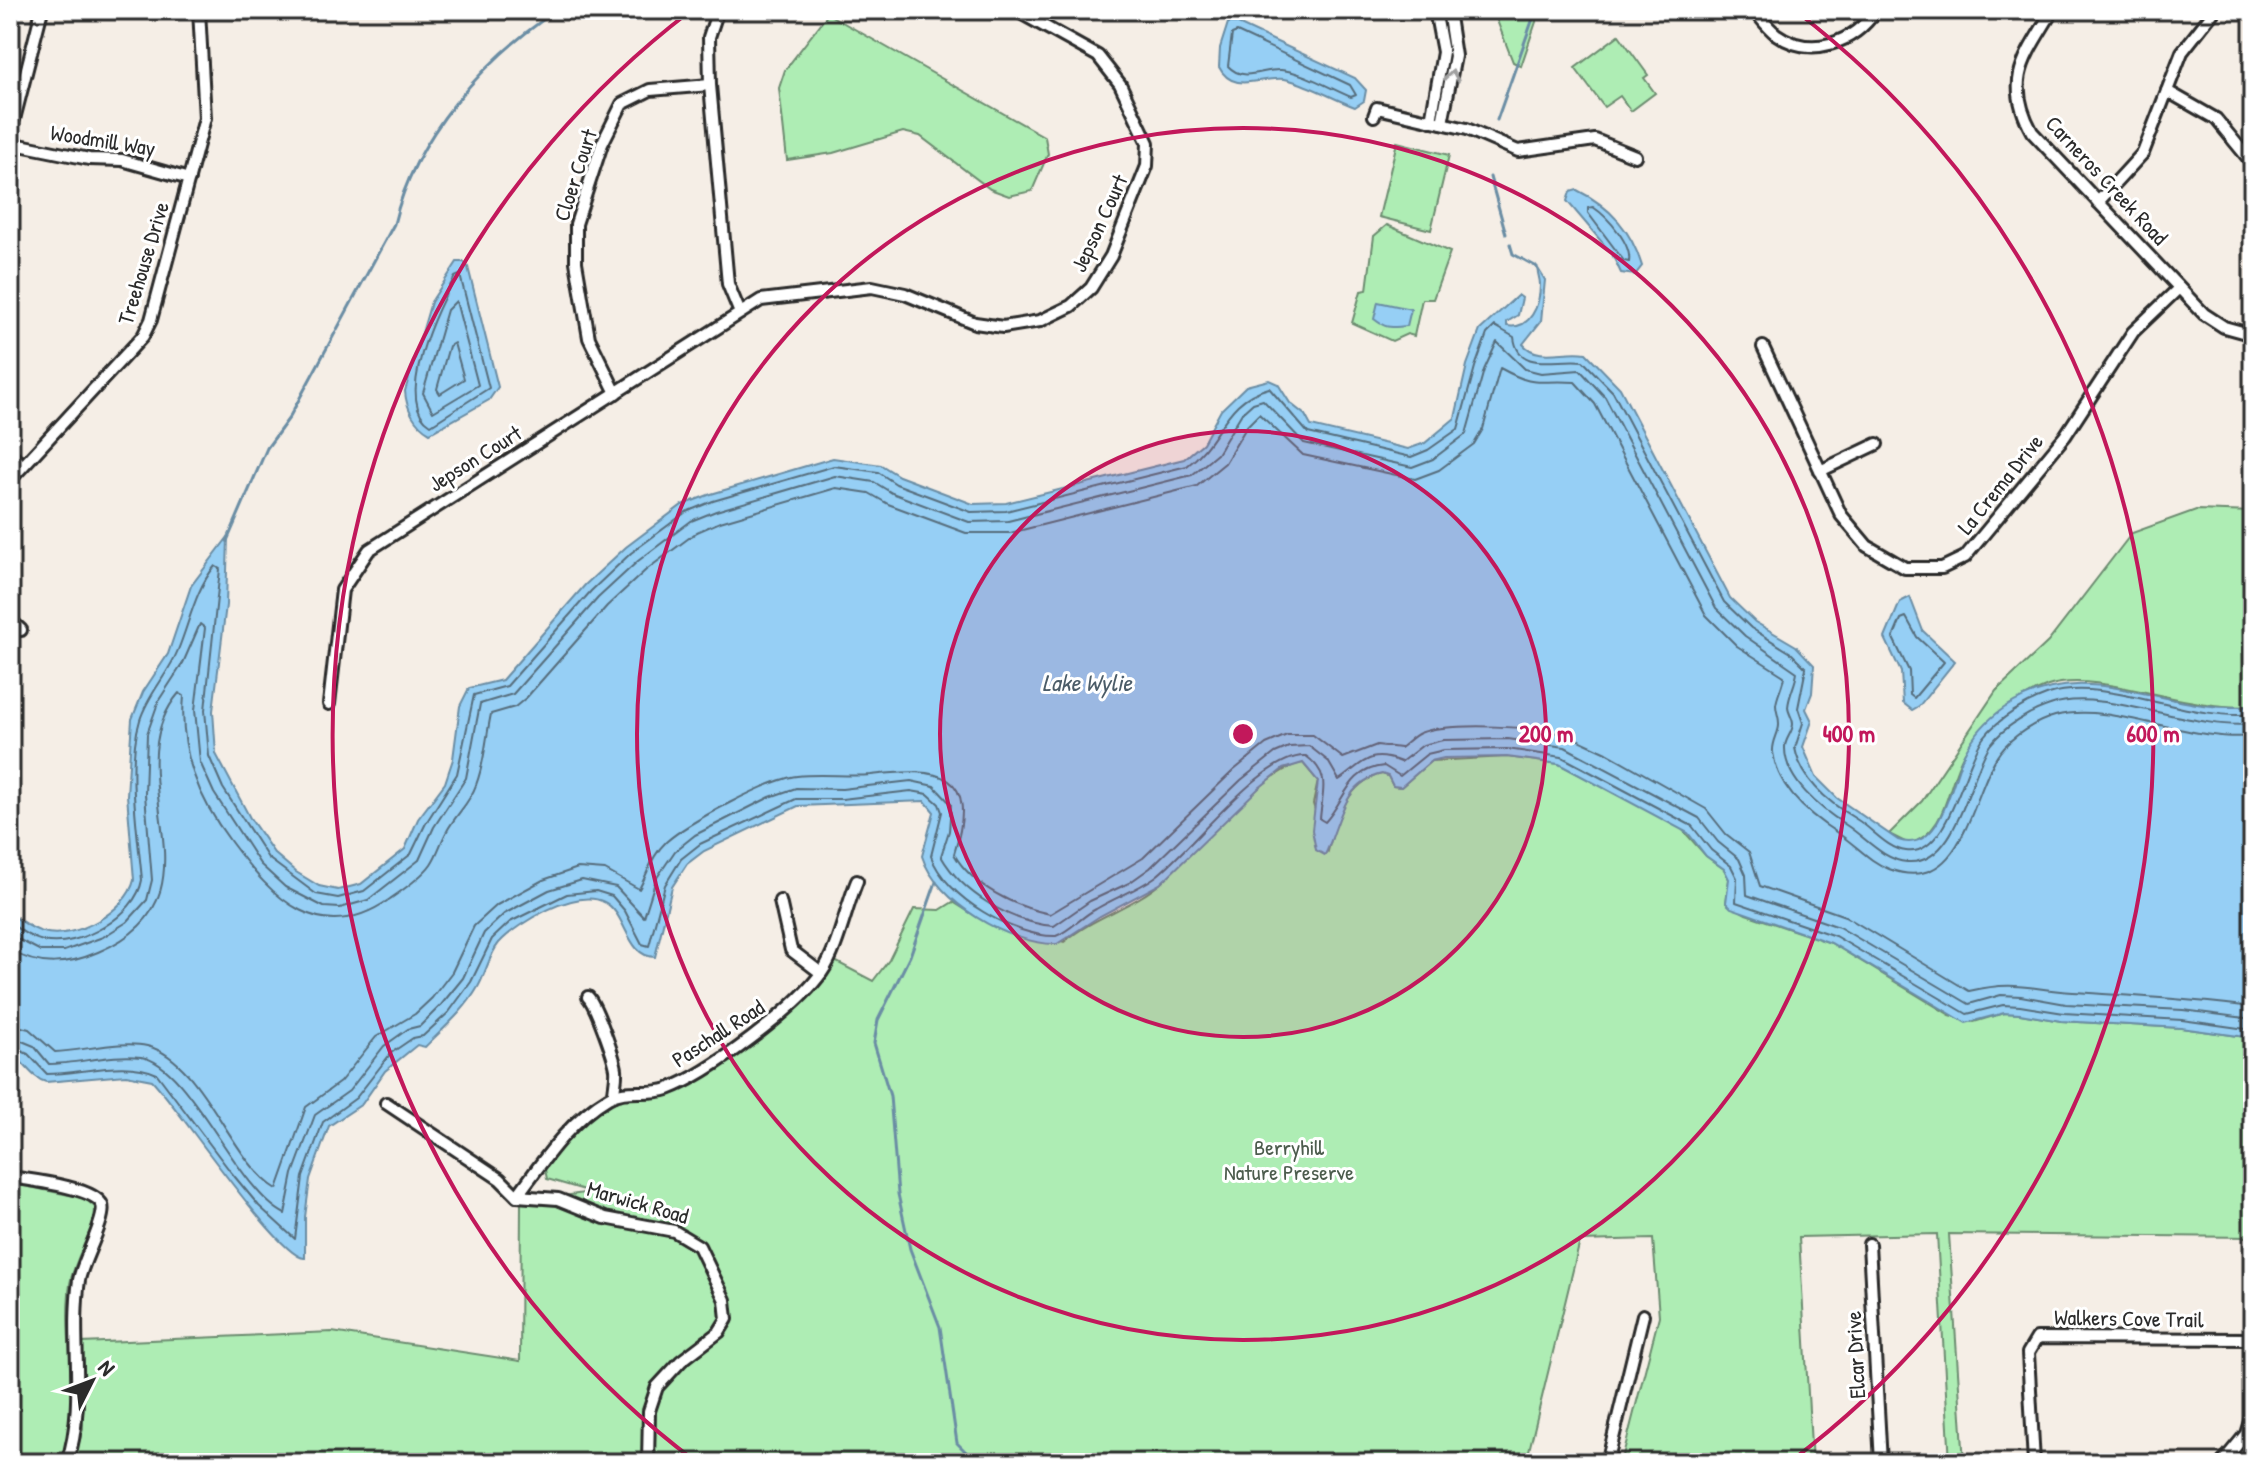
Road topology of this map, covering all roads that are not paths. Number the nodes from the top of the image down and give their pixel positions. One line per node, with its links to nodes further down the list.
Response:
1 (42, 10): 16 (street)
2 (199, 10): 20 (street, Treehouse Drive)
3 (718, 10): 11 (street)
4 (1015, 10): 23 (street, Jepson Court)
5 (1435, 10): 14 (street)
6 (1448, 10): 15 (street, one-way to 6)
7 (1754, 10): 8 (street)
8 (1876, 10)
9 (2053, 10): 21 (street, Carneros Creek Road)
10 (2215, 10): 12 (street)
11 (710, 85): 23 (street); 26 (street, Cloer Court)
12 (2167, 91): 19 (street); 21 (street)
13 (1374, 116): 14 (street)
14 (1431, 121): 15 (street)
15 (1442, 123): 18 (street)
16 (10, 135)
17 (10, 143): 20 (street, Woodmill Way)
18 (1635, 156)
19 (2253, 164)
20 (189, 179): 29 (street, Treehouse Drive)
21 (2098, 202): 22 (street, Carneros Creek Road)
22 (2179, 288): 24 (street, Carneros Creek Road); 30 (street, La Crema Drive)
23 (740, 313): 26 (street, Jepson Court)
24 (2253, 335)
25 (1763, 347): 30 (street, La Crema Drive)
26 (616, 393): 34 (street, Jepson Court)
27 (1877, 444): 30 (street)
28 (10, 452): 29 (street)
29 (22, 466): 31 (street, Treehouse Drive)
30 (1820, 471)
31 (10, 480)
32 (10, 620): 33 (street)
33 (21, 630)
34 (329, 704)
35 (857, 881): 37 (street, Paschall Road)
36 (780, 901): 37 (street)
37 (821, 973): 39 (street, Paschall Road)
38 (588, 997): 39 (street)
39 (614, 1095): 42 (street)
40 (386, 1103): 42 (street)
41 (10, 1177): 48 (street)
42 (517, 1196): 49 (street, Marwick Road)
43 (1869, 1244): 51 (street, Elcar Drive)
44 (1643, 1315): 50 (street)
45 (2253, 1339): 46 (street); 52 (street, Walkers Cove Trail)
46 (2253, 1352)
47 (2253, 1412): 53 (street)
48 (67, 1463)
49 (648, 1463)
50 (1607, 1463)
51 (1881, 1463)
52 (2034, 1463)
53 (2222, 1463)

